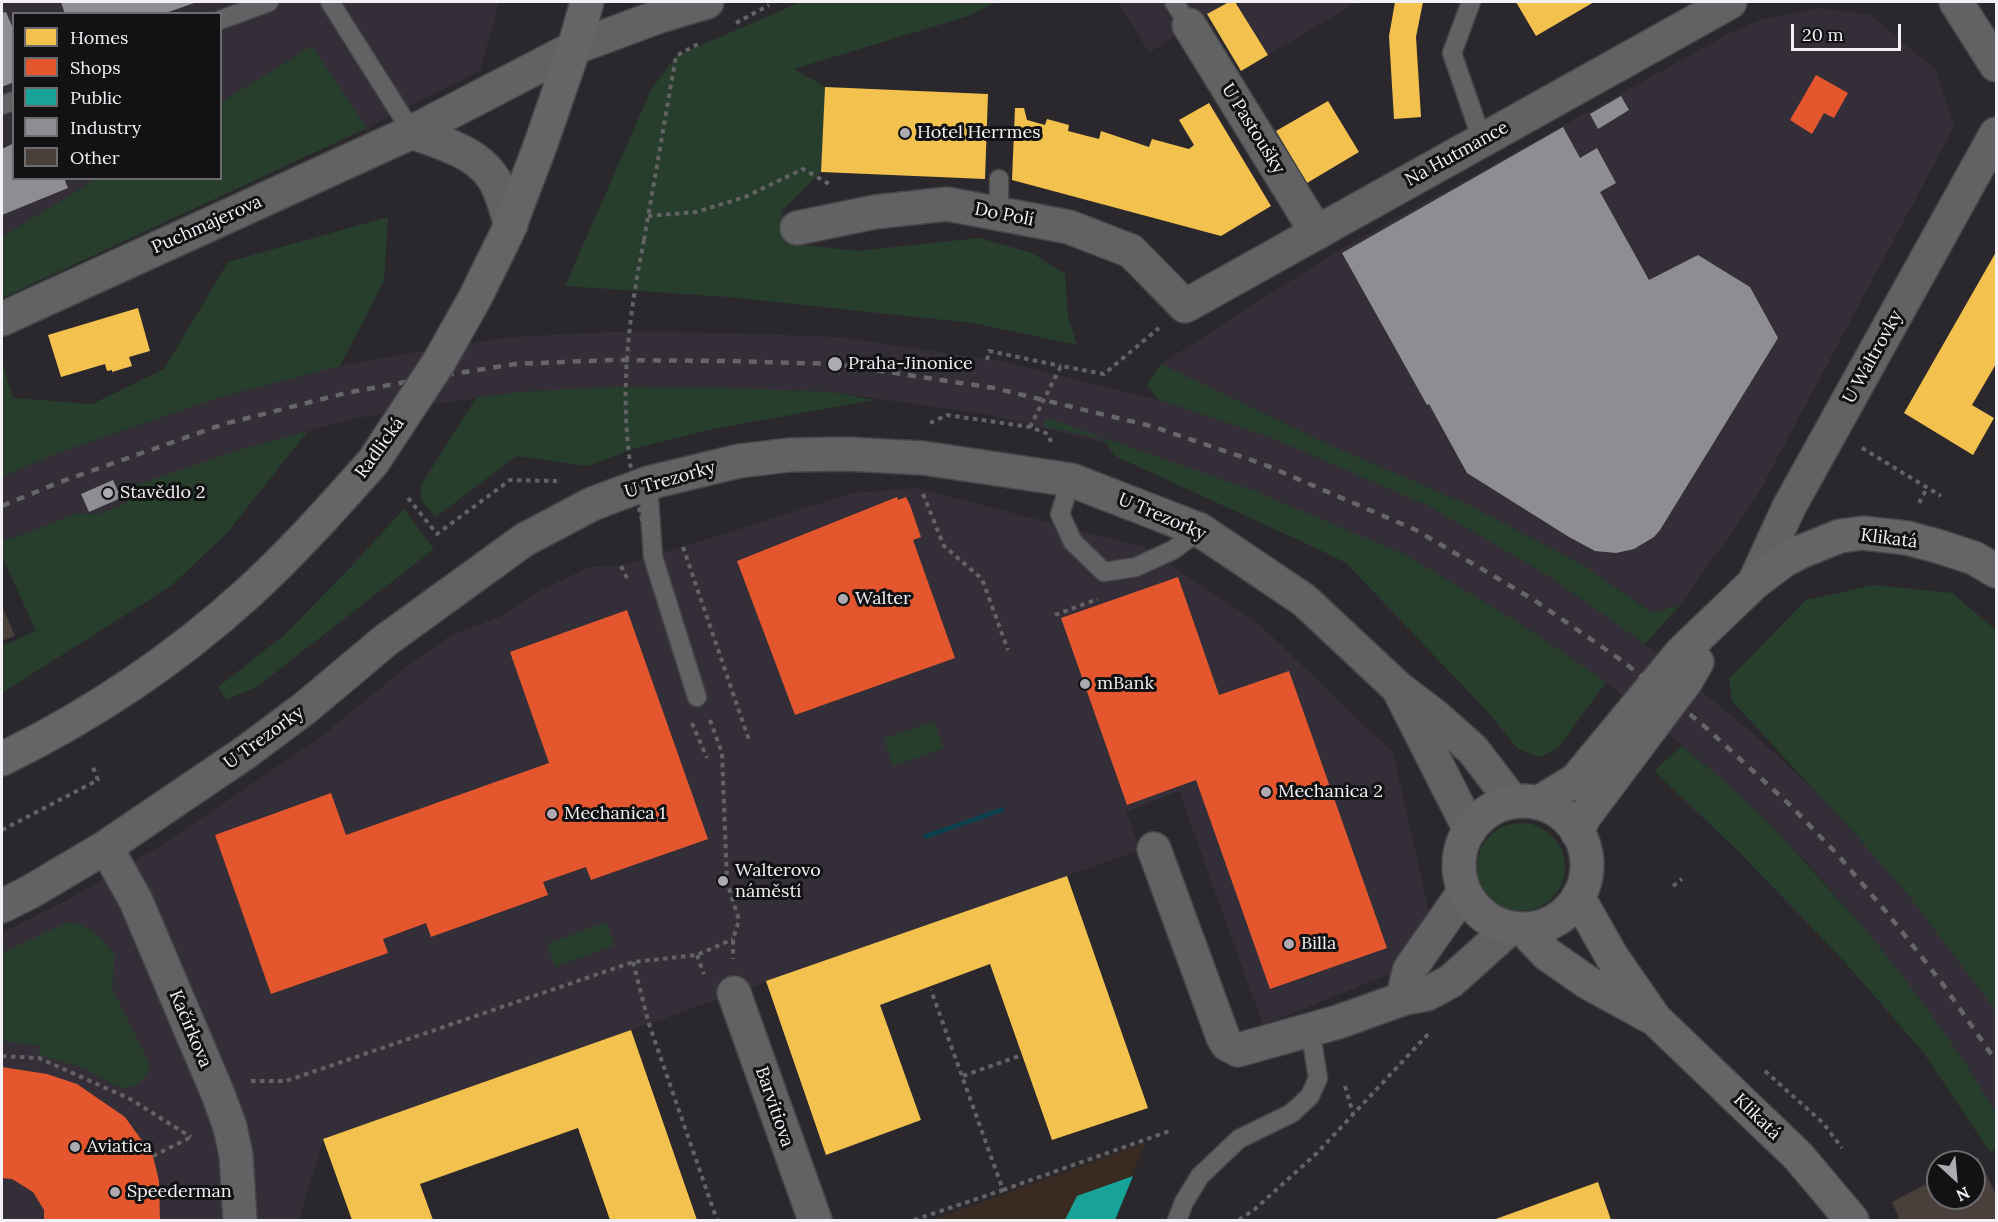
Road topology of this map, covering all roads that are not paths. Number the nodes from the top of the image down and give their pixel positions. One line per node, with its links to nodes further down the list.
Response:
1 (269, 2): 10 (lane)
2 (330, 2): 11 (lane)
3 (348, 2): 11 (lane)
4 (587, 2): 12 (street, Radlická)
5 (707, 2): 12 (street, Puchmajerova)
6 (1472, 2): 16 (lane)
7 (1730, 2): 16 (street, Na Hutmance)
8 (1956, 2): 13 (street)
9 (1182, 13): 21 (street, U Pastoušky)
10 (222, 19)
11 (342, 20): 14 (lane)
12 (574, 48): 14 (street, Puchmajerova); 20 (street, Radlická)
13 (1996, 65)
14 (412, 132): 20 (street); 23 (street, Puchmajerova)
15 (1996, 134): 28 (street, U Waltrovky)
16 (1482, 140): 21 (street, Na Hutmance)
17 (999, 179): 18 (lane)
18 (999, 214): 19 (street, Do Polí); 22 (street, Do Polí)
19 (797, 228)
20 (509, 229): 32 (street, Radlická, bridge)
21 (1317, 233): 22 (street, Na Hutmance)
22 (1185, 306)
23 (2, 319)
24 (1071, 480): 25 (street, U Trezorky); 26 (street, U Trezorky); 26 (lane)
25 (648, 483): 31 (lane); 36 (street, U Trezorky)
26 (1200, 530): 30 (street, U Trezorky)
27 (1996, 571): 28 (street, Klikatá)
28 (1754, 583): 29 (street, Klikatá)
29 (1728, 608): 33 (street, Klikatá); 35 (street, Klikatá)
30 (1398, 688): 33 (street, U Trezorky); 34 (street, U Trezorky)
31 (700, 698)
32 (2, 759)
33 (1525, 802): 34 (street, Klikatá); 35 (street)
34 (1470, 830): 38 (street, Klikatá)
35 (1577, 832): 39 (street)
36 (106, 848): 40 (street, U Trezorky); 46 (street, Kačírkova)
37 (1154, 849): 45 (street)
38 (1464, 892): 41 (street, Klikatá); 43 (street)
39 (1578, 897): 41 (street); 44 (street, Klikatá)
40 (2, 906)
41 (1517, 929): 43 (street); 44 (street, Klikatá)
42 (734, 993): 47 (street, Barvitiova)
43 (1405, 998): 45 (street)
44 (1655, 1019): 49 (street, Klikatá)
45 (1310, 1029): 48 (lane)
46 (240, 1221)
47 (814, 1221)
48 (1177, 1221)
49 (1852, 1221)

